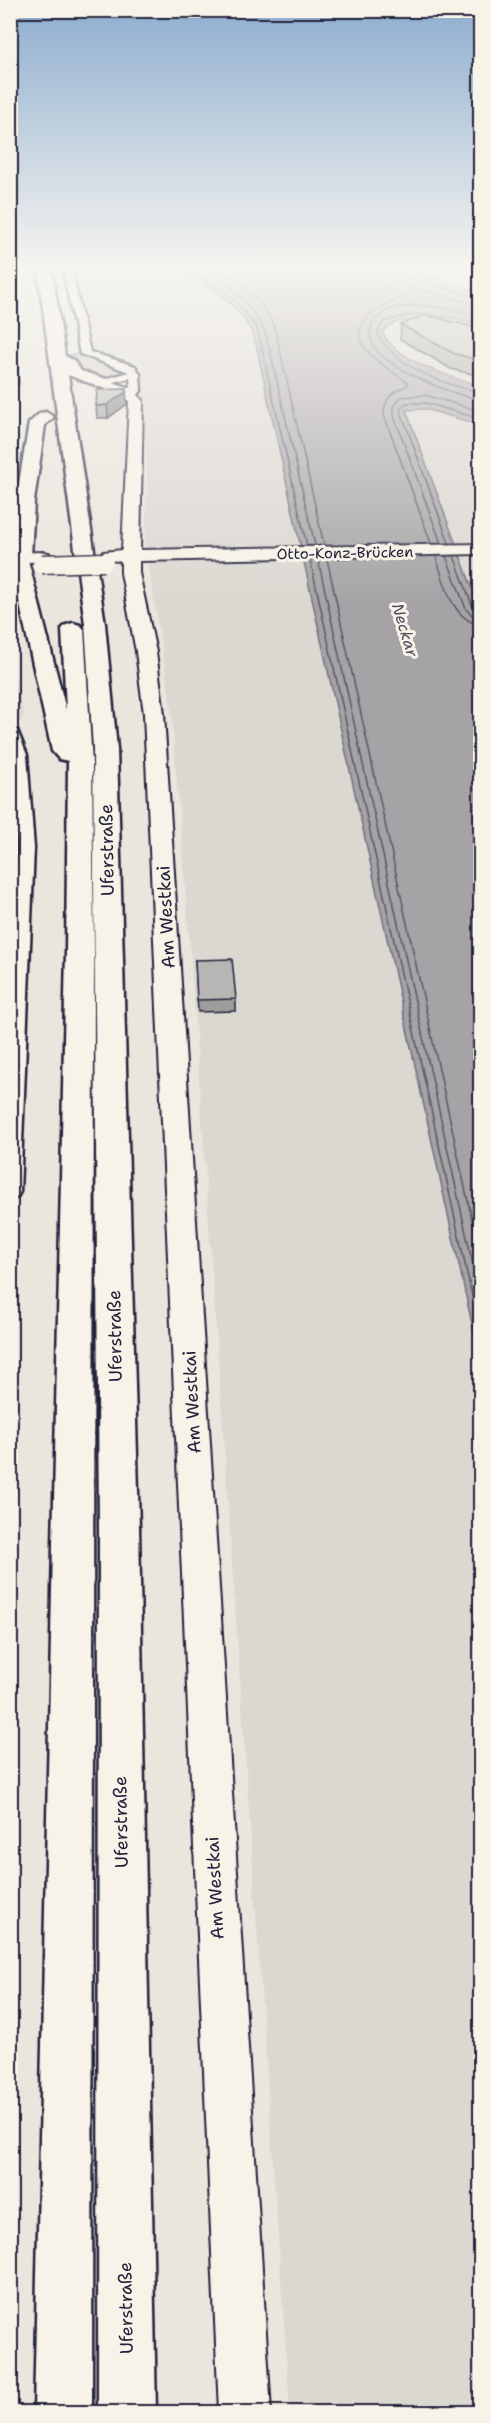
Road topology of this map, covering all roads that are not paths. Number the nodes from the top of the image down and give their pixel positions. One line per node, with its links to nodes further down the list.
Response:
1 (60, 377): 16 (highway, Uferstraße)
2 (85, 377): 5 (highway)
3 (122, 377): 5 (street)
4 (135, 377): 6 (street, Am Westkai)
5 (100, 382): 6 (main road)
6 (132, 395): 10 (main road, Am Westkai)
7 (51, 448): 11 (highway)
8 (62, 540): 13 (highway, Uferstraße)
9 (480, 549): 10 (main road, Otto-Konz-Brücken)
10 (129, 559): 11 (main road, Otto-Konz-Brücken, bridge); 17 (main road, Am Westkai)
11 (25, 561): 13 (highway)
12 (10, 730): 14 (street)
13 (80, 764): 15 (highway, Uferstraße)
14 (10, 1192)
15 (63, 2412)
16 (127, 2412)
17 (245, 2412)

